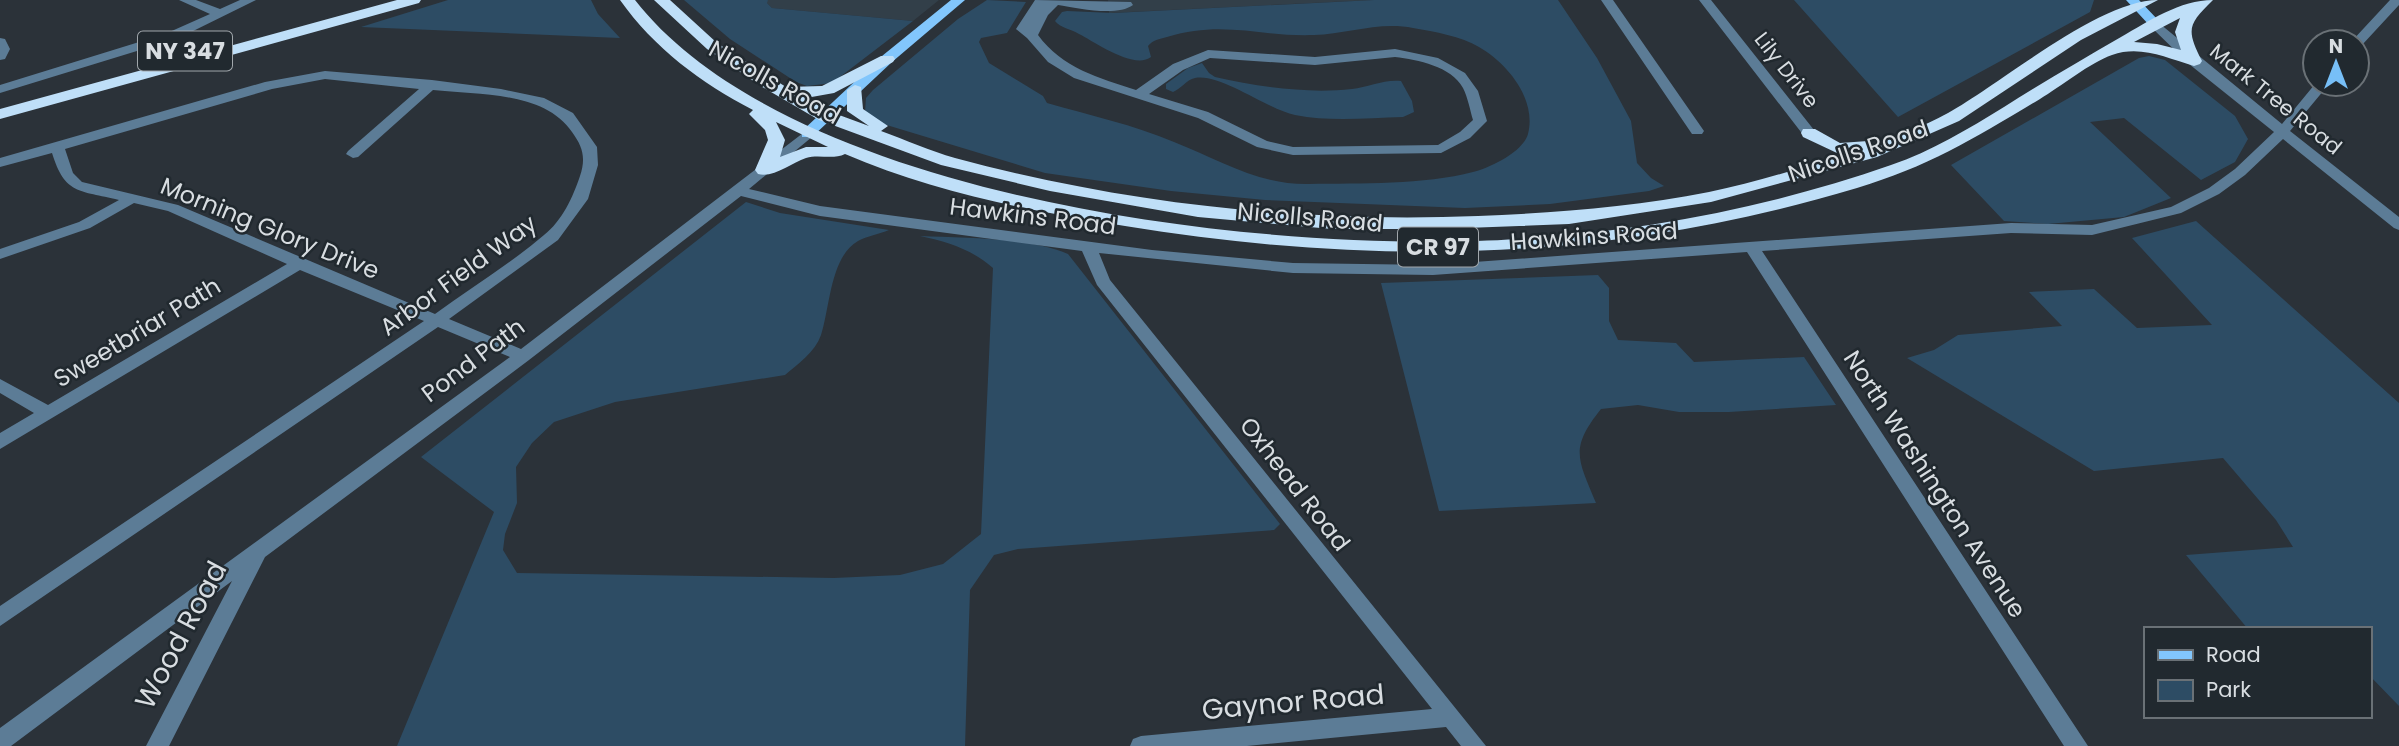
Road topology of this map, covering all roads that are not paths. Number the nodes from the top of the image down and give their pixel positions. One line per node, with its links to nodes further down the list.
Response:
1 (185, 0): 18 (street)
2 (250, 0): 18 (street)
3 (371, 0): 26 (highway, NY 347)
4 (414, 0): 39 (highway, NY 347)
5 (627, 0): 35 (highway, Nicolls Road / CR 97)
6 (661, 0): 31 (highway, Nicolls Road / CR 97)
7 (959, 0): 29 (main road, Pond Path)
8 (1042, 0): 21 (street)
9 (1054, 0): 17 (street); 21 (street)
10 (1607, 0): 41 (street)
11 (1705, 0): 42 (street, Lily Drive)
12 (2113, 0): 24 (highway)
13 (2164, 0): 20 (highway)
14 (2206, 0): 20 (highway, Nicolls Road / CR 97); 30 (highway)
15 (2398, 0): 19 (street)
16 (2141, 2): 20 (main road, Mark Tree Road); 24 (highway, Nicolls Road / CR 97)
17 (1127, 5)
18 (219, 13): 23 (street)
19 (2393, 17): 22 (street)
20 (2154, 23): 27 (highway, Nicolls Road / CR 97); 30 (street, Mark Tree Road)
21 (1032, 28): 36 (street)
22 (2371, 32)
23 (178, 33): 26 (street); 33 (street)
24 (2076, 37): 46 (highway, Nicolls Road / CR 97)
25 (0, 42): 28 (street)
26 (189, 50): 38 (highway, NY 347)
27 (2102, 55): 30 (highway); 49 (highway, Nicolls Road / CR 97)
28 (0, 56)
29 (887, 59): 31 (highway); 34 (main road, Pond Path)
30 (2194, 61): 43 (street, Mark Tree Road)
31 (765, 82): 40 (highway, Nicolls Road / CR 97)
32 (432, 85): 47 (street, Arbor Field Way); 48 (street); 60 (street, Arbor Field Way)
33 (0, 89)
34 (855, 90): 40 (main road, Pond Path); 45 (highway)
35 (738, 95): 44 (highway, Nicolls Road / CR 97); 51 (highway)
36 (1138, 95): 36 (street)
37 (2311, 98): 43 (street, Hawkins Road)
38 (0, 102)
39 (0, 114)
40 (825, 116): 44 (main road, Pond Path); 45 (highway, Nicolls Road / CR 97)
41 (1697, 131)
42 (1809, 133): 46 (highway); 52 (highway)
43 (2282, 133): 55 (street, Mark Tree Road); 57 (street, Hawkins Road)
44 (807, 134): 49 (highway, Nicolls Road / CR 97); 51 (street, Pond Path)
45 (888, 139): 52 (highway, Nicolls Road / CR 97)
46 (1902, 139): 52 (highway, Nicolls Road / CR 97)
47 (57, 146): 50 (street, Arbor Field Way); 54 (street, Morning Glory Drive)
48 (352, 154)
49 (875, 159): 51 (highway)
50 (0, 163)
51 (764, 170): 53 (street, Pond Path)
52 (1782, 177)
53 (738, 191): 56 (street, Hawkins Road); 61 (street, Pond Path)
54 (131, 198): 58 (street); 59 (street, Morning Glory Drive)
55 (2399, 225)
56 (1088, 245): 57 (street, Hawkins Road); 67 (street, Oxhead Road)
57 (1753, 248): 72 (street, North Washington Avenue)
58 (0, 254)
59 (299, 264): 60 (street, Morning Glory Drive); 63 (street, Sweetbriar Path)
60 (436, 321): 61 (street, Morning Glory Drive); 66 (street, Arbor Field Way)
61 (523, 356): 65 (street, Pond Path)
62 (0, 385): 63 (street)
63 (47, 413): 64 (street, Sweetbriar Path)
64 (0, 442)
65 (258, 551): 68 (street, Pond Path); 69 (street, Wood Road)
66 (0, 617)
67 (1450, 716): 70 (street, Gaynor Road); 71 (street, Oxhead Road)
68 (0, 741)
69 (157, 746)
70 (1141, 746)
71 (1475, 746)
72 (2077, 746)

